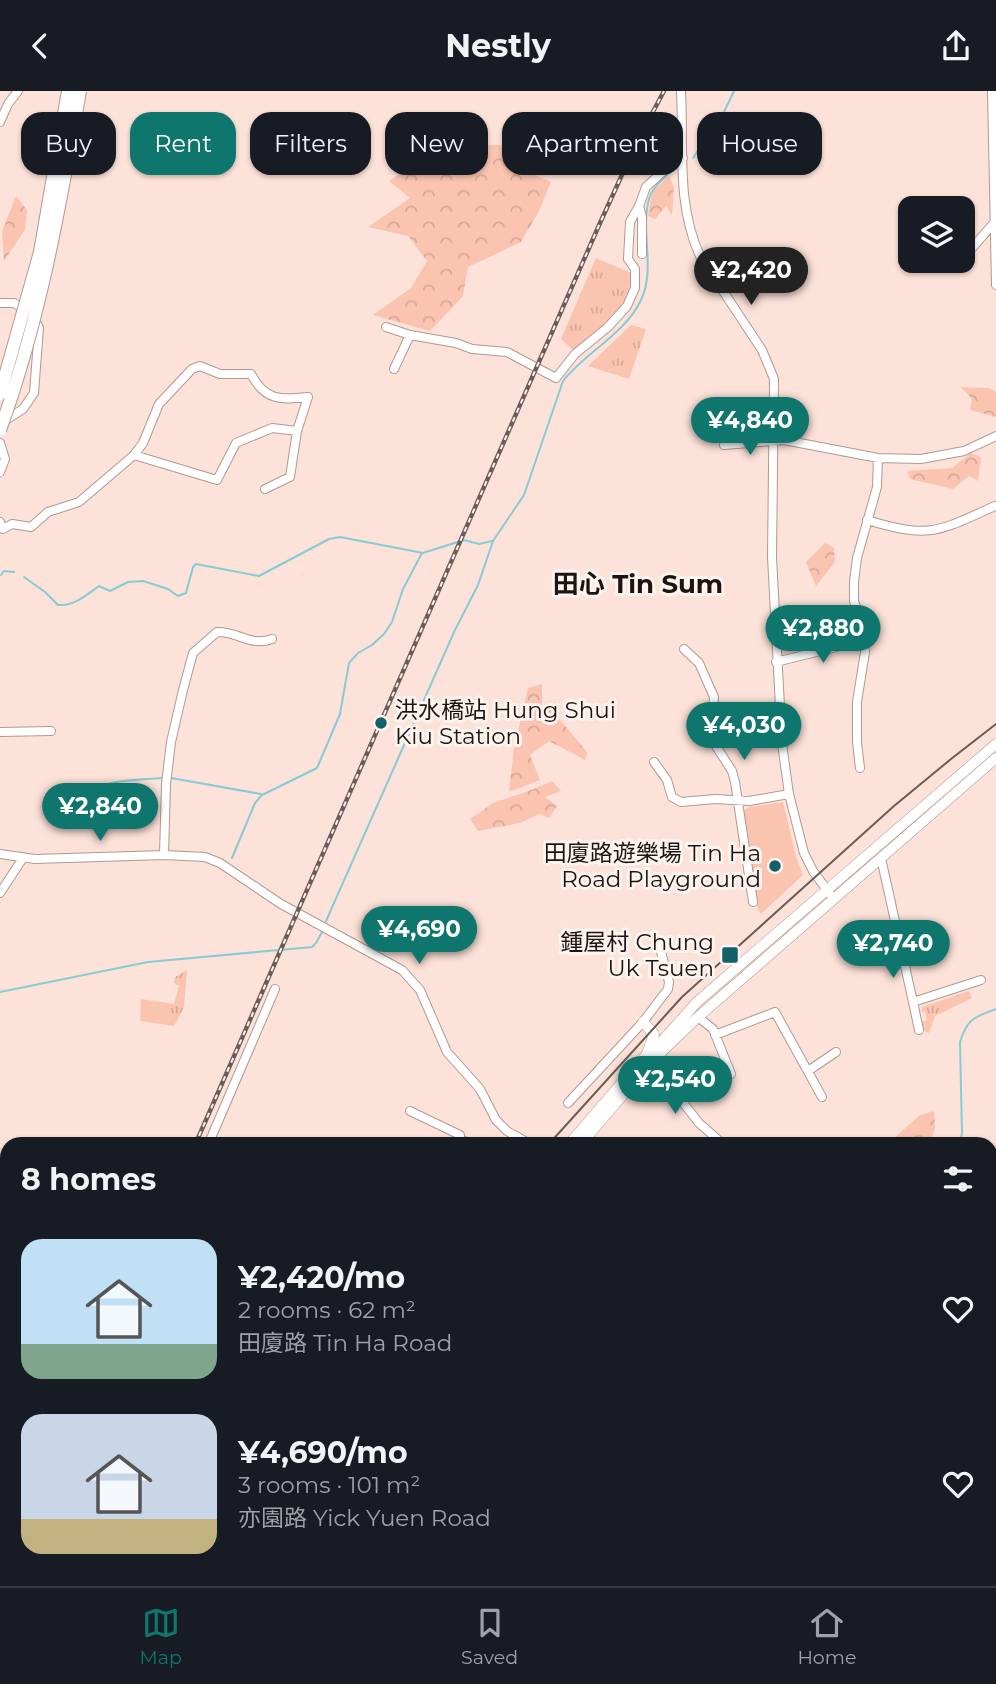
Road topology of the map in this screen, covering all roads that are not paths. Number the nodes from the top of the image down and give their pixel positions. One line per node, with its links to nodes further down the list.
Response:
1 (18, 91): 7 (street)
2 (68, 91): 19 (highway, bridge)
3 (80, 91): 20 (highway, bridge)
4 (681, 91): 6 (street)
5 (992, 91): 11 (street)
6 (682, 112)
7 (0, 122)
8 (659, 175): 10 (street)
9 (682, 175): 23 (street)
10 (639, 206): 13 (street); 17 (street)
11 (994, 223): 12 (street); 14 (street)
12 (975, 245)
13 (642, 254)
14 (996, 285)
15 (0, 303): 20 (street)
16 (386, 327): 17 (street)
17 (410, 335): 18 (street)
18 (394, 369)
19 (0, 394)
20 (0, 427)
21 (297, 431): 26 (street); 26 (street); 29 (street)
22 (996, 436): 27 (street)
23 (774, 440): 25 (street); 27 (street); 36 (street)
24 (0, 443): 28 (street)
25 (724, 445)
26 (134, 455): 32 (street)
27 (878, 458): 31 (street)
28 (0, 473)
29 (265, 489)
30 (995, 506): 31 (street)
31 (867, 520): 34 (street)
32 (0, 522)
33 (272, 639): 46 (street)
34 (864, 640): 36 (street); 42 (street)
35 (684, 649): 44 (street)
36 (776, 662): 43 (street)
37 (51, 731): 38 (street)
38 (0, 732)
39 (996, 744): 49 (main road)
40 (996, 758): 48 (main road)
41 (654, 762): 44 (street)
42 (860, 768)
43 (789, 794): 44 (street); 49 (street)
44 (738, 800): 52 (street)
45 (0, 854): 47 (street)
46 (164, 855): 47 (street); 72 (street)
47 (23, 858): 50 (street)
48 (881, 858): 51 (main road); 56 (street)
49 (826, 890): 51 (street); 57 (main road)
50 (0, 893)
51 (834, 899): 57 (main road)
52 (753, 902)
53 (659, 943): 58 (street)
54 (981, 980): 56 (street)
55 (275, 989): 70 (street)
56 (913, 1002): 59 (street)
57 (694, 1014): 60 (main road); 62 (street); 64 (main road)
58 (643, 1022): 61 (main road); 68 (street)
59 (919, 1030)
60 (667, 1033): 61 (main road); 64 (main road)
61 (654, 1034): 64 (main road)
62 (715, 1035): 65 (street); 66 (street)
63 (836, 1052): 65 (street)
64 (650, 1057): 73 (main road); 74 (main road); 75 (street)
65 (807, 1071): 67 (street)
66 (731, 1074)
67 (822, 1097)
68 (568, 1103)
69 (410, 1111): 71 (street)
70 (211, 1137)
71 (460, 1137)
72 (518, 1137)
73 (575, 1137)
74 (586, 1137)
75 (715, 1137)

